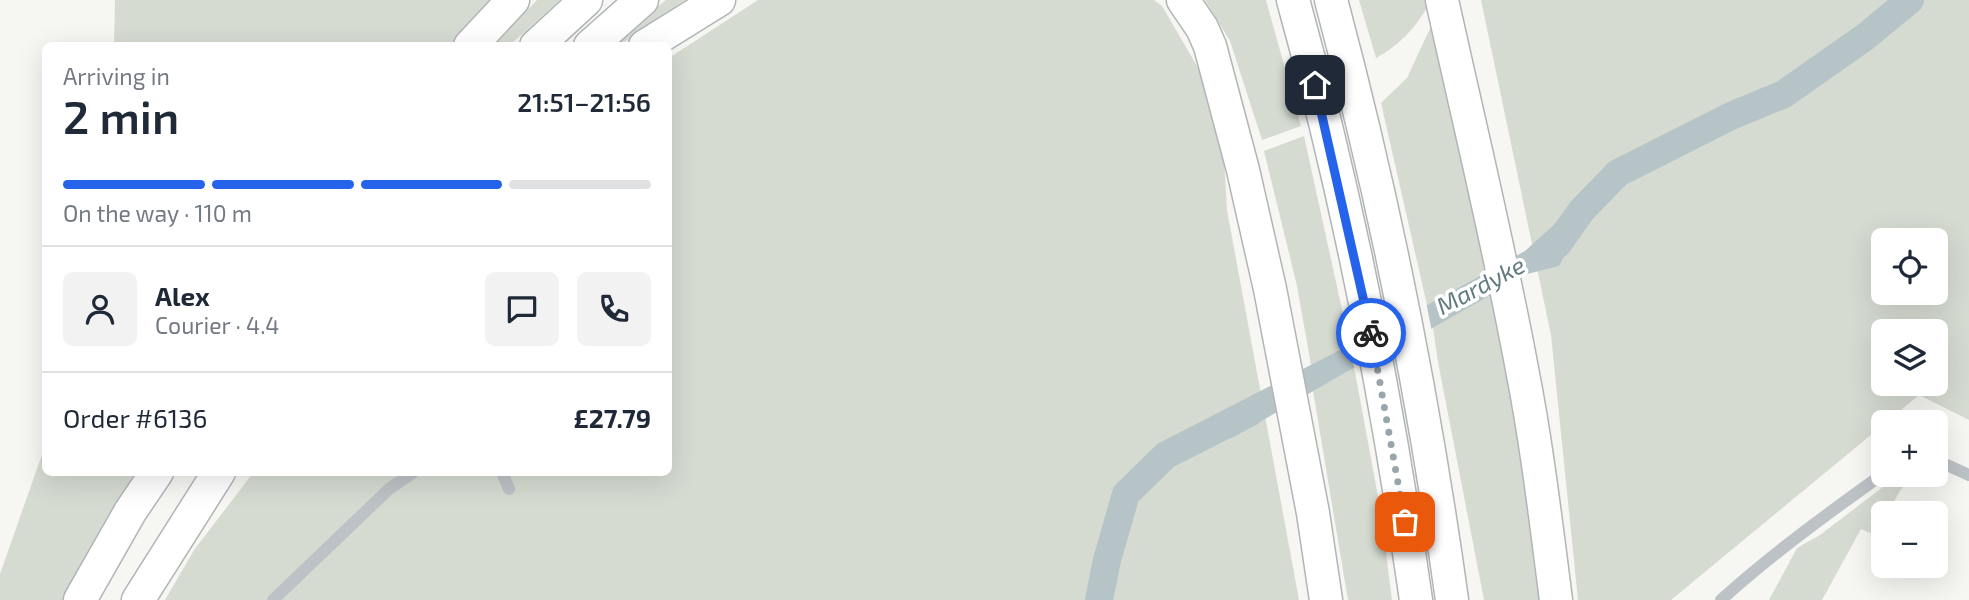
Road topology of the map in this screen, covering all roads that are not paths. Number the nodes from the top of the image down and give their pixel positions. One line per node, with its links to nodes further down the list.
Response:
1 (513, 0): 9 (highway)
2 (586, 0): 10 (highway)
3 (642, 0): 11 (highway)
4 (719, 0): 12 (highway)
5 (1183, 0): 24 (highway)
6 (1293, 0): 25 (highway)
7 (1331, 0): 26 (highway)
8 (1442, 0): 27 (highway)
9 (474, 42)
10 (540, 42)
11 (595, 42)
12 (651, 42)
13 (1948, 465): 14 (lane)
14 (1969, 475)
15 (155, 476): 21 (highway)
16 (216, 476): 22 (highway)
17 (408, 476): 23 (lane)
18 (504, 476): 20 (lane)
19 (1871, 482): 28 (lane)
20 (509, 489)
21 (80, 600)
22 (138, 600)
23 (273, 600)
24 (1326, 600)
25 (1416, 600)
26 (1452, 600)
27 (1556, 600)
28 (1721, 600)

